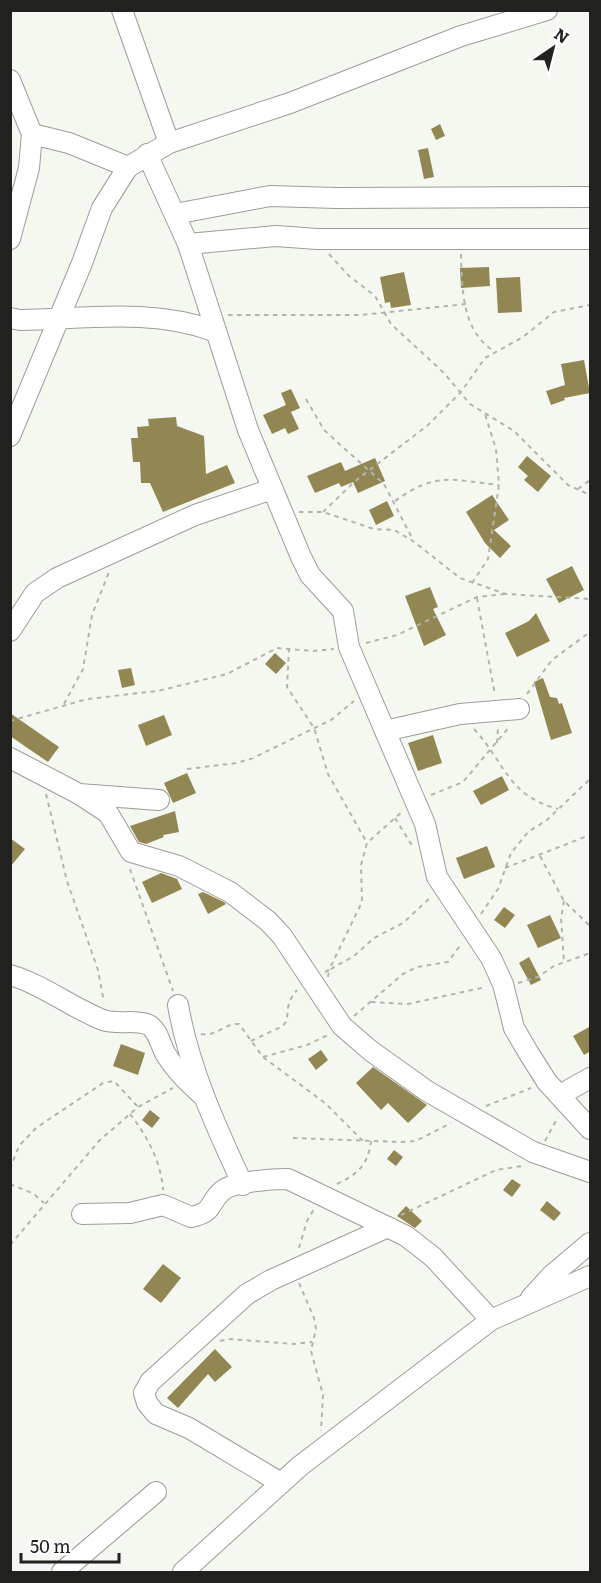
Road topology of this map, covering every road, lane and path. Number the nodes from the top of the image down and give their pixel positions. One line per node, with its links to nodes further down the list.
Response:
1 (122, 10): 6 (street)
2 (547, 10): 6 (street)
3 (10, 81): 4 (street)
4 (16, 109): 5 (street)
5 (32, 134): 8 (street); 11 (street)
6 (169, 143): 7 (street)
7 (147, 154): 8 (street); 10 (street)
8 (128, 167): 20 (street)
9 (591, 197): 10 (street)
10 (176, 214): 15 (street)
11 (10, 239)
12 (317, 239): 14 (street); 15 (street); 18 (path)
13 (591, 239): 14 (street)
14 (461, 240): 16 (path)
15 (188, 244): 21 (street)
16 (466, 304): 18 (path); 22 (path)
17 (591, 305): 22 (path)
18 (384, 314): 21 (path); 23 (path)
19 (10, 318): 20 (street)
20 (58, 320): 21 (street); 26 (street)
21 (212, 323): 30 (street)
22 (495, 352): 23 (path)
23 (461, 392): 25 (path); 27 (path)
24 (306, 399): 27 (path)
25 (485, 414): 29 (path); 31 (path)
26 (10, 436)
27 (368, 471): 33 (path); 34 (path)
28 (591, 480): 31 (path)
29 (499, 484): 33 (path); 38 (path)
30 (272, 489): 35 (street); 37 (street)
31 (578, 489): 32 (path)
32 (591, 495)
33 (394, 501): 36 (path)
34 (323, 512): 35 (path); 36 (path)
35 (284, 513): 45 (street)
36 (413, 541): 38 (path)
37 (119, 551): 39 (street); 48 (path)
38 (472, 583): 40 (path)
39 (45, 585): 42 (street); 44 (street)
40 (506, 594): 41 (path); 43 (path)
41 (477, 597): 45 (path); 50 (path)
42 (10, 598)
43 (591, 599)
44 (10, 631)
45 (349, 647): 46 (path); 47 (street)
46 (289, 648): 48 (path); 53 (path)
47 (368, 690): 53 (path); 54 (street)
48 (64, 704): 52 (path)
49 (519, 709): 50 (street)
50 (497, 710): 51 (street); 55 (path)
51 (460, 714): 54 (street); 63 (path)
52 (10, 721)
53 (314, 728): 57 (path); 65 (path)
54 (385, 731): 62 (street)
55 (497, 743)
56 (10, 758): 58 (street)
57 (187, 769)
58 (42, 777): 60 (street); 81 (path)
59 (591, 779): 63 (path)
60 (79, 794): 61 (street); 66 (street)
61 (159, 800)
62 (415, 801): 65 (path); 69 (street)
63 (559, 809): 68 (path)
64 (591, 835): 67 (path)
65 (367, 843): 75 (path)
66 (128, 849): 77 (street); 80 (path)
67 (540, 856): 68 (path); 70 (path)
68 (506, 868): 72 (path)
69 (444, 887): 72 (street); 75 (path)
70 (564, 901): 71 (path); 74 (path)
71 (591, 926)
72 (472, 927): 78 (street); 79 (path)
73 (591, 953): 74 (path)
74 (564, 962): 78 (path)
75 (329, 970): 77 (path)
76 (10, 975): 81 (street)
77 (310, 980): 82 (street); 85 (path)
78 (503, 984): 79 (path); 89 (street)
79 (371, 1002): 82 (path)
80 (178, 1005): 83 (street); 84 (street)
81 (99, 1018): 83 (street)
82 (342, 1026): 86 (path); 93 (street)
83 (154, 1028): 88 (street)
84 (183, 1034): 85 (path); 90 (street)
85 (251, 1041): 86 (path)
86 (263, 1057): 96 (path)
87 (591, 1078): 89 (street)
88 (186, 1081): 90 (street); 91 (path)
89 (558, 1093): 93 (path); 94 (street); 98 (path)
90 (203, 1096): 102 (street)
91 (138, 1107): 92 (path); 99 (path)
92 (130, 1114): 104 (path); 105 (path)
93 (467, 1116): 97 (path); 98 (street)
94 (591, 1129)
95 (294, 1138): 96 (path)
96 (363, 1141): 97 (path)
97 (371, 1141): 103 (path)
98 (538, 1154): 100 (street); 107 (path)
99 (10, 1169)
100 (591, 1172)
101 (10, 1184): 104 (path)
102 (243, 1185): 103 (street); 105 (street)
103 (323, 1194): 107 (street); 110 (path)
104 (44, 1203): 109 (path)
105 (163, 1205): 106 (street)
106 (82, 1214)
107 (388, 1227): 110 (street); 113 (street)
108 (591, 1243): 112 (street)
109 (10, 1245)
110 (297, 1268): 114 (path); 115 (street)
111 (591, 1276): 112 (street)
112 (524, 1305): 113 (street)
113 (491, 1320): 116 (street)
114 (312, 1342): 115 (path); 116 (path)
115 (191, 1345): 117 (street)
116 (325, 1446): 117 (street)
117 (281, 1483): 120 (street)
118 (156, 1492): 119 (street)
119 (62, 1572)
120 (183, 1572)

